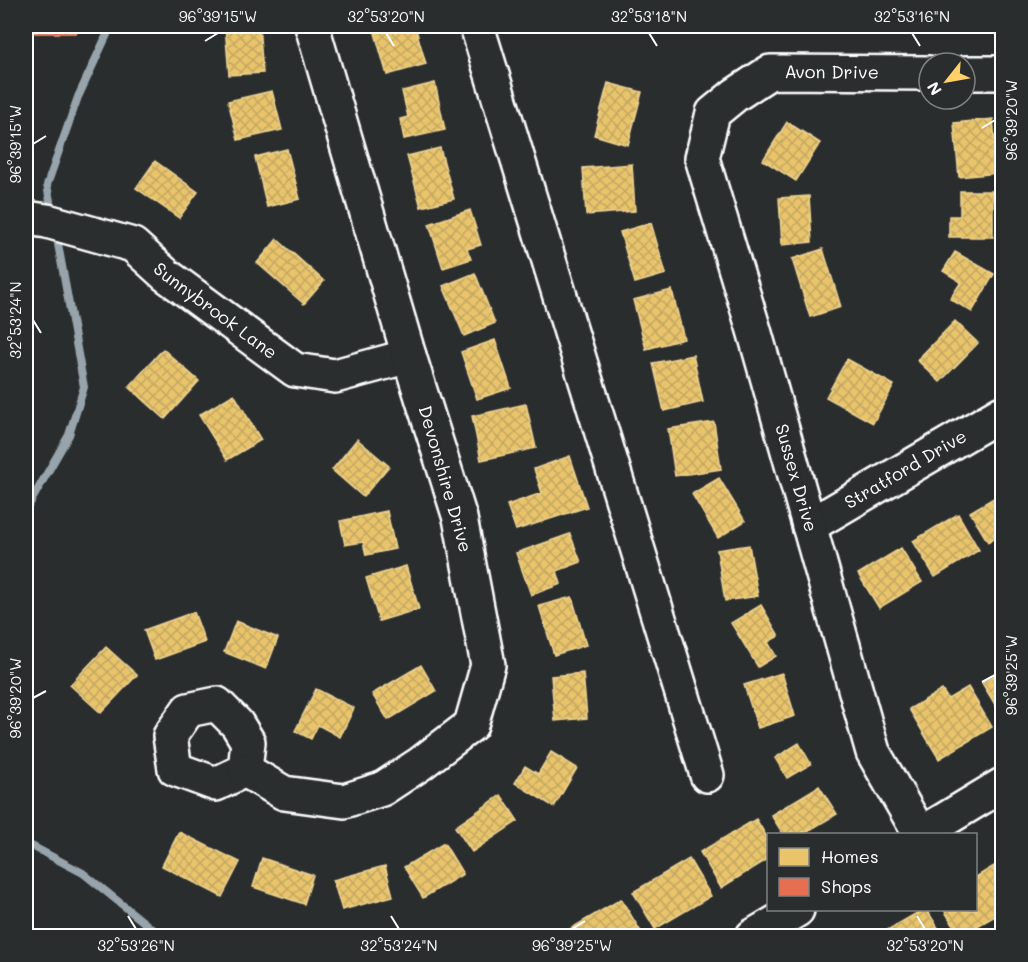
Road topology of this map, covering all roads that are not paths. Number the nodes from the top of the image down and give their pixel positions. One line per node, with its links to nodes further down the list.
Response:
1 (312, 26): 8 (street, Devonshire Drive)
2 (477, 26): 12 (street)
3 (917, 73): 6 (street, Avon Drive)
4 (977, 73): 5 (street)
5 (1002, 73)
6 (713, 113): 10 (street, Sussex Drive)
7 (26, 218): 8 (street, Sunnybrook Lane)
8 (409, 356): 11 (street, Devonshire Drive)
9 (1002, 413): 10 (street, Stratford Drive)
10 (810, 526): 14 (street, Sussex Drive)
11 (245, 771)
12 (707, 775)
13 (1002, 785): 15 (street)
14 (919, 833)
15 (922, 833)
16 (794, 911): 17 (street)
17 (753, 936)

